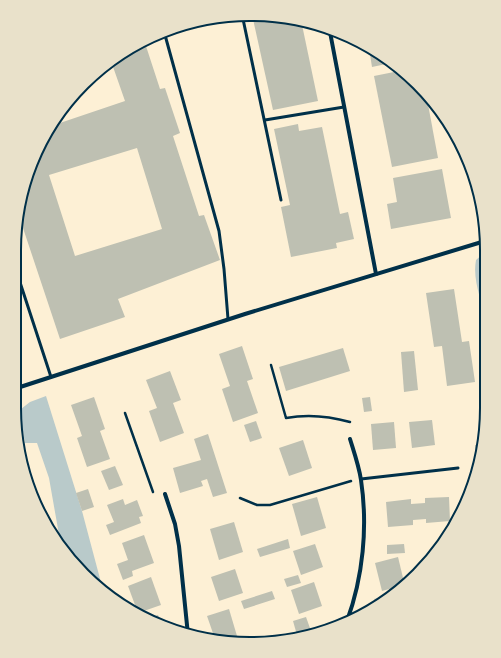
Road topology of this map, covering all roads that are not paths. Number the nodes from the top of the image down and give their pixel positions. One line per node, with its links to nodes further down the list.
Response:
1 (245, 21): 5 (lane)
2 (331, 35): 4 (street)
3 (166, 37): 10 (lane)
4 (344, 106): 5 (lane); 8 (street)
5 (265, 120): 6 (lane)
6 (281, 200)
7 (480, 243): 8 (street)
8 (376, 274): 10 (street)
9 (21, 285): 11 (lane)
10 (228, 320): 11 (street)
11 (51, 377): 12 (street)
12 (21, 387)
13 (350, 439): 15 (street)
14 (458, 468): 15 (lane)
15 (361, 478): 17 (street)
16 (165, 494): 18 (street)
17 (349, 614)
18 (187, 628)

